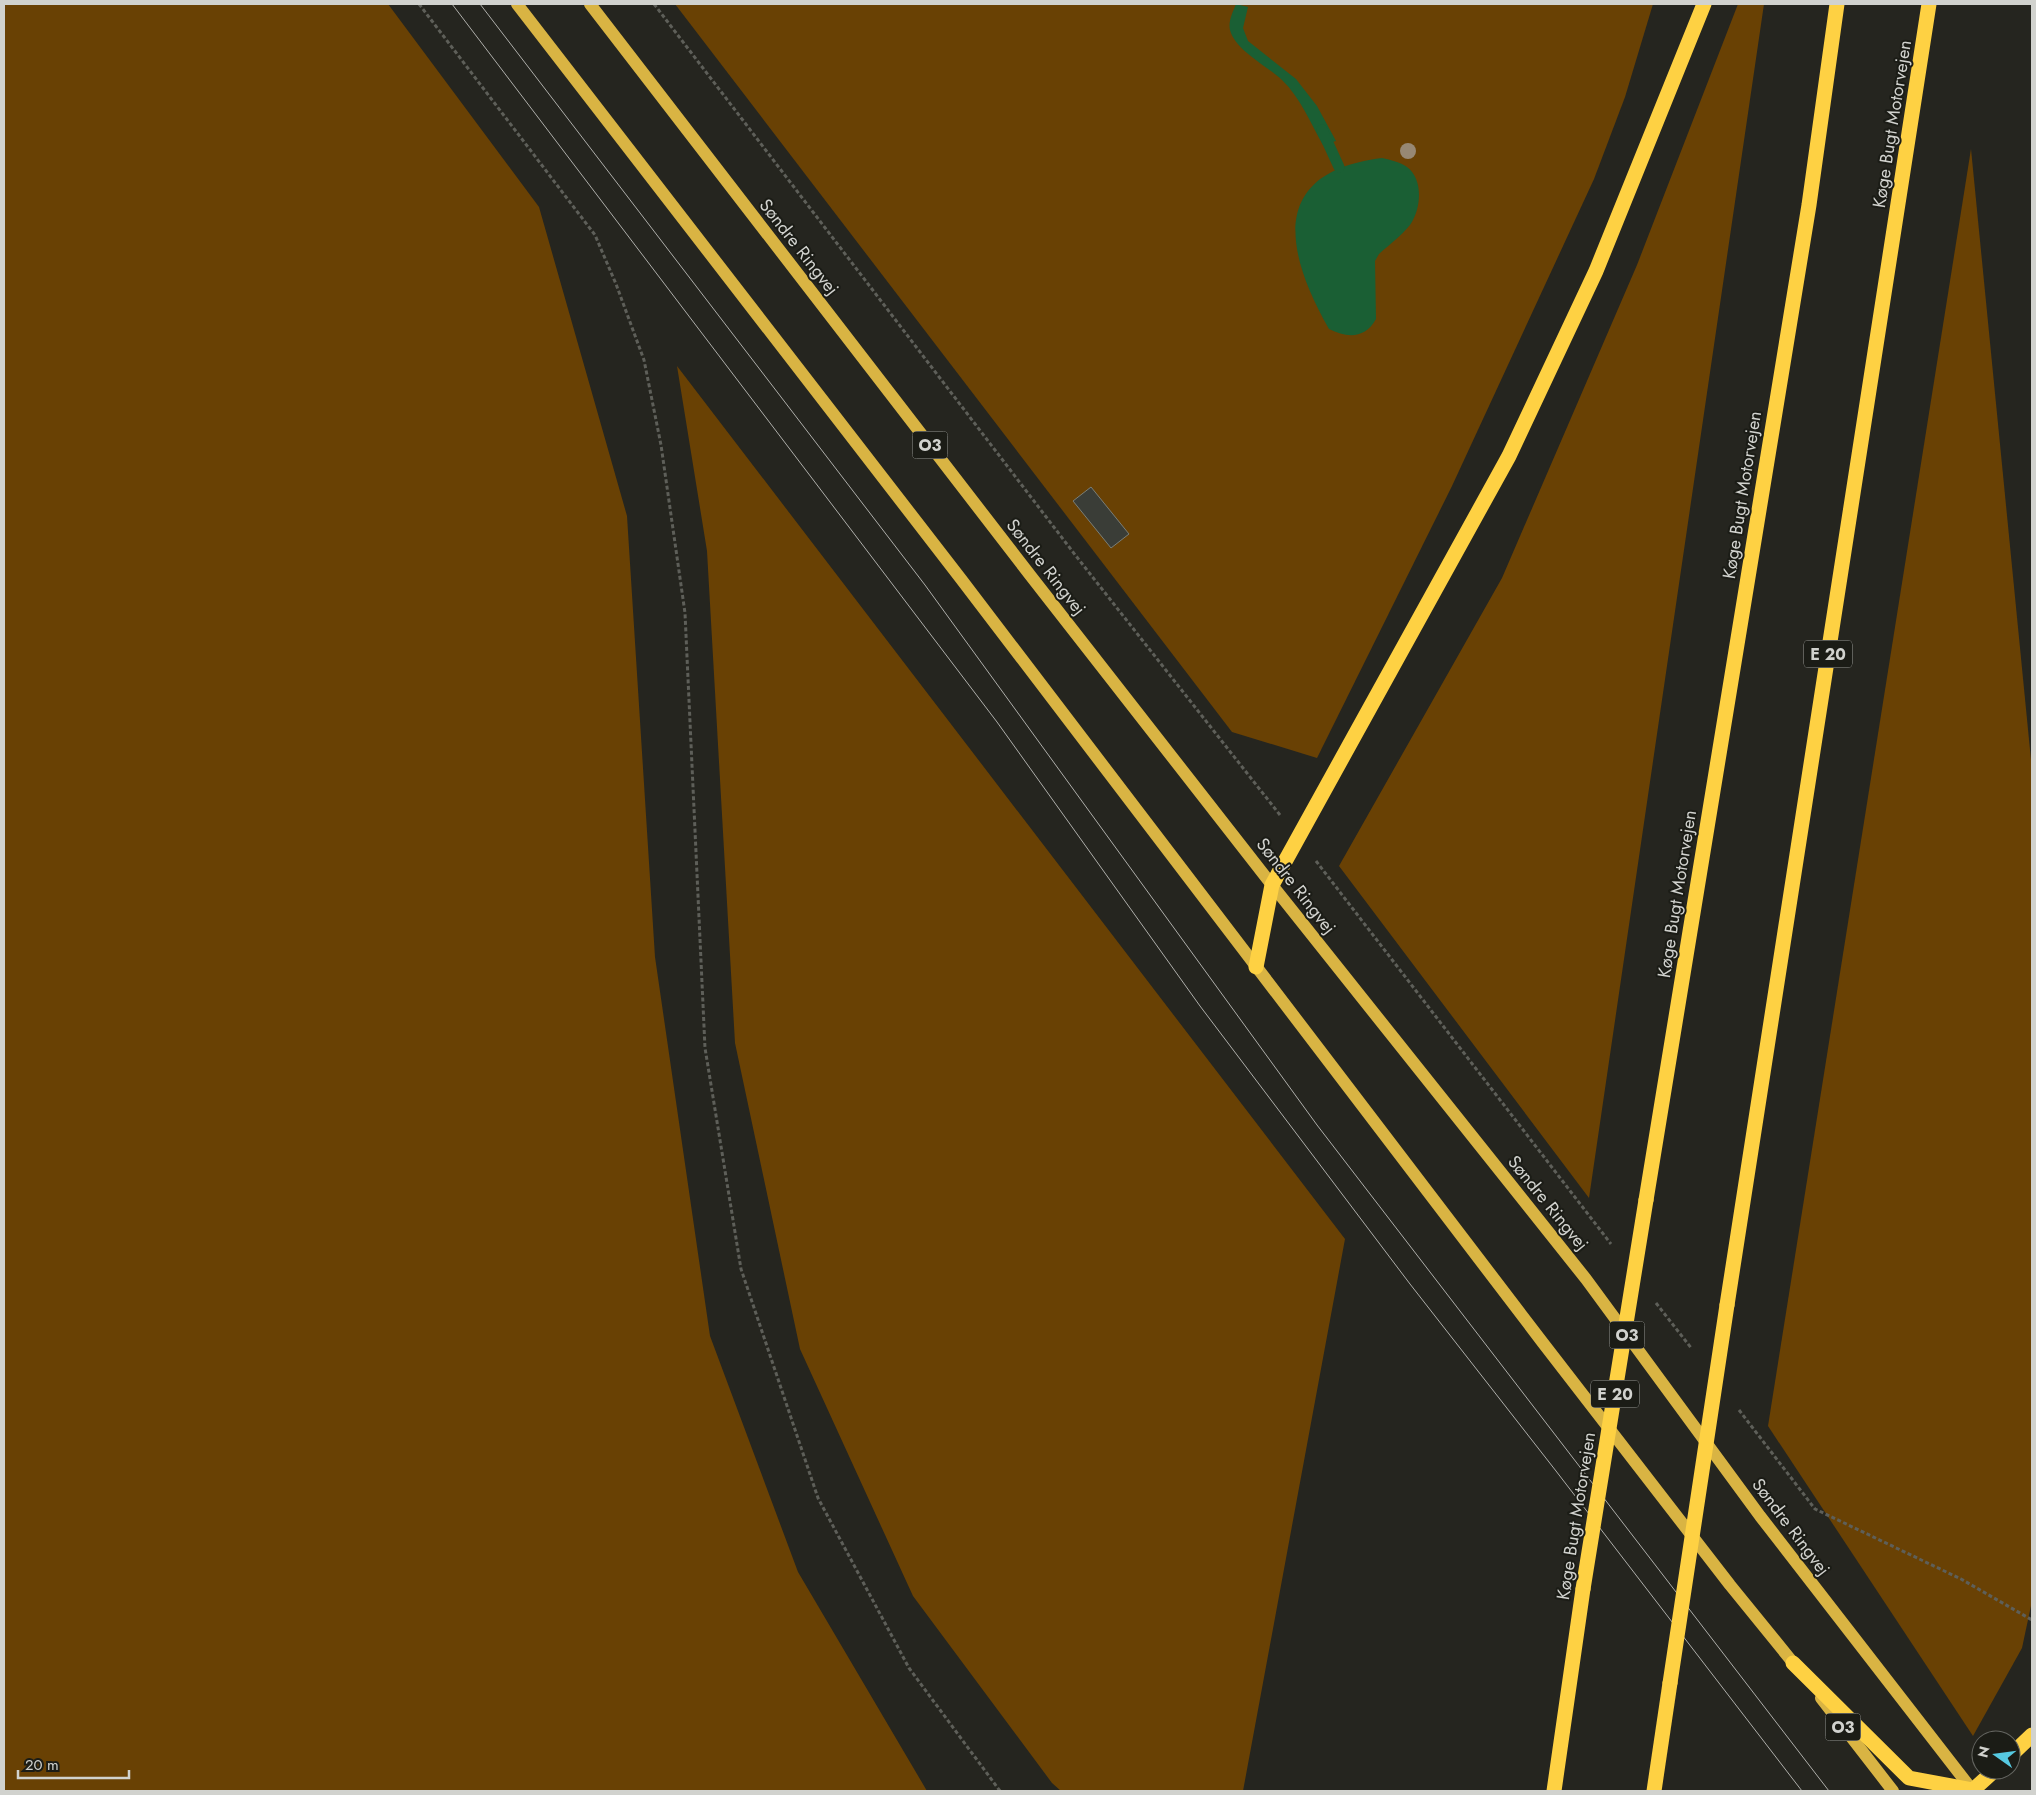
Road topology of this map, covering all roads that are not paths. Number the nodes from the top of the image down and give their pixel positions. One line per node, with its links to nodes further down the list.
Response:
1 (517, 4): 7 (main road, O3)
2 (590, 4): 6 (main road, Søndre Ringvej / O3)
3 (1704, 4): 6 (highway)
4 (1837, 4): 12 (highway, Køge Bugt Motorvejen / E 20, bridge)
5 (1929, 4): 13 (highway, Køge Bugt Motorvejen / E 20, bridge)
6 (1272, 885): 7 (highway); 15 (main road, Søndre Ringvej / O3)
7 (1256, 967): 8 (main road, O3)
8 (1793, 1663): 14 (main road, O3); 15 (highway)
9 (2032, 1735): 10 (highway)
10 (2021, 1745)
11 (1984, 1780): 15 (highway)
12 (1554, 1791)
13 (1654, 1791)
14 (1893, 1791)
15 (1973, 1791)

